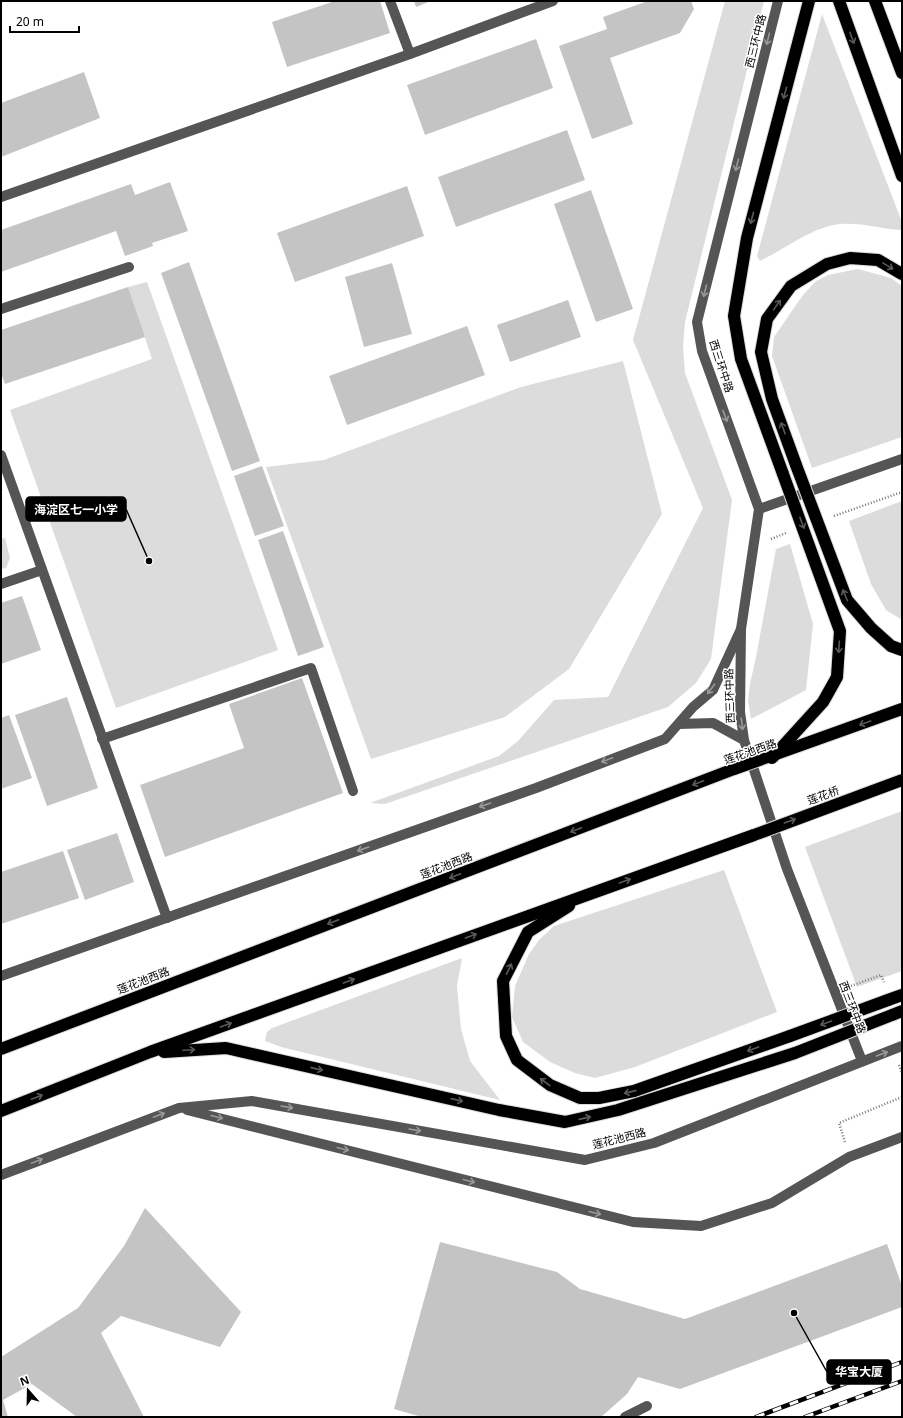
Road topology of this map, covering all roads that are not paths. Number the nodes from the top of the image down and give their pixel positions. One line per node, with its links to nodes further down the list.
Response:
1 (390, 1): 7 (street)
2 (553, 1): 7 (street)
3 (778, 1): 16 (street, 西三环中路, one-way to 16)
4 (809, 1): 25 (highway, one-way to 25, bridge)
5 (839, 1): 9 (highway, one-way to 9)
6 (875, 1): 8 (highway)
7 (410, 54): 10 (street)
8 (902, 73)
9 (902, 176)
10 (1, 197)
11 (129, 267): 13 (street)
12 (902, 274): 20 (highway, one-way to 12, bridge)
13 (1, 309)
14 (1, 455): 17 (street)
15 (902, 459): 16 (street)
16 (759, 510): 19 (street, 西三环中路)
17 (42, 570): 18 (street); 23 (street)
18 (1, 584)
19 (741, 629): 22 (street, one-way to 22); 24 (street, 西三环中路, one-way to 24)
20 (902, 650)
21 (902, 709): 25 (highway, 莲花池西路, one-way to 25, bridge)
22 (679, 724): 24 (street, 西三环中路); 29 (street, one-way to 29)
23 (102, 739): 27 (street); 29 (street)
24 (744, 740): 36 (street, 西三环中路)
25 (772, 758): 34 (highway, 莲花池西路, one-way to 34, bridge)
26 (902, 780): 28 (highway, 莲花桥, one-way to 26, bridge)
27 (353, 791)
28 (589, 894): 31 (highway, one-way to 28, bridge); 35 (highway, one-way to 28)
29 (167, 918): 30 (street)
30 (1, 976)
31 (902, 995)
32 (897, 1013): 35 (highway, one-way to 32, bridge)
33 (902, 1046): 36 (street, one-way to 33)
34 (1, 1049)
35 (150, 1052): 38 (highway, one-way to 35)
36 (862, 1061): 37 (street, 莲花池西路, one-way to 36)
37 (179, 1108): 39 (street, one-way to 39); 40 (street, 莲花池西路, one-way to 37)
38 (1, 1111)
39 (902, 1137)
40 (1, 1175)
41 (647, 1406): 42 (street)
42 (625, 1417)

